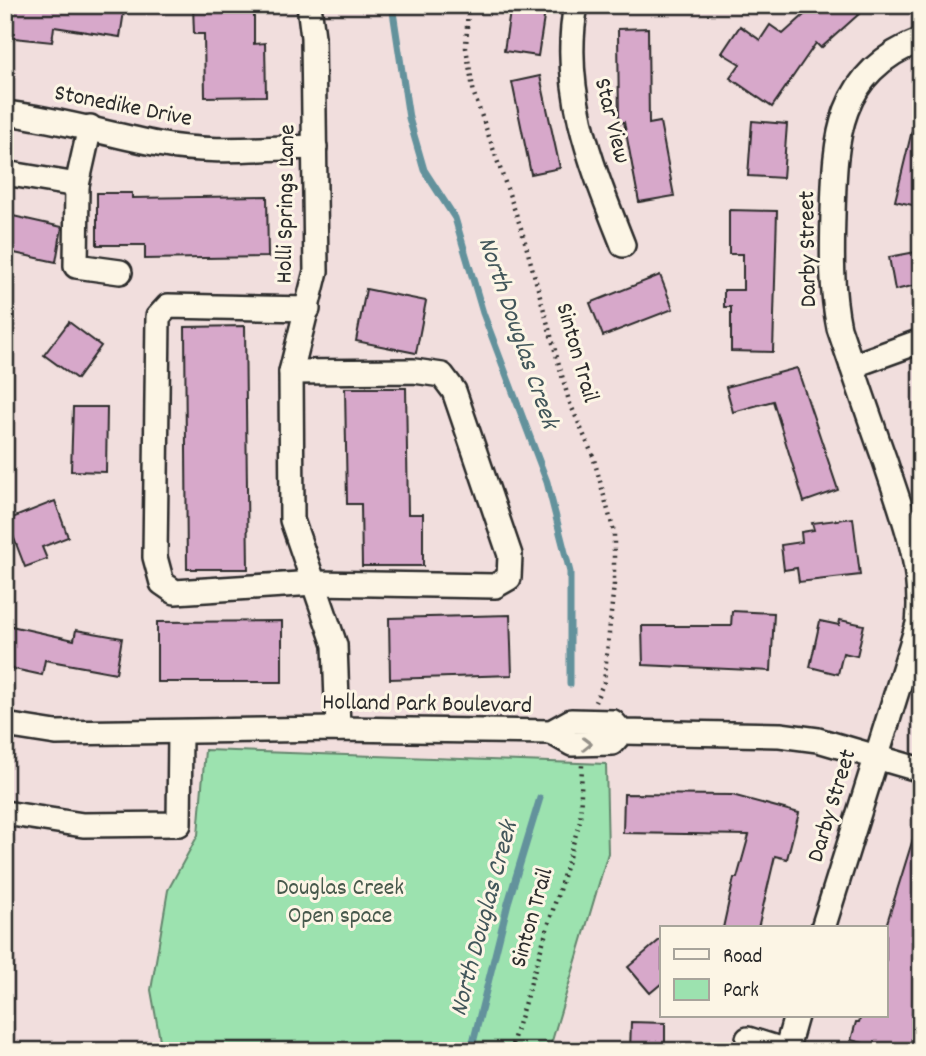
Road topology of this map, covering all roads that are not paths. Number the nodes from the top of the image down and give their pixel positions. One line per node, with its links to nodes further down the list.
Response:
1 (309, 5): 6 (street, Holli Springs Lane)
2 (576, 5): 9 (street, Star View)
3 (921, 40): 13 (street, Darby Street)
4 (5, 113): 5 (street, Stonedike Drive)
5 (90, 127): 6 (street, Stonedike Drive); 8 (street)
6 (315, 147): 11 (street, Holli Springs Lane)
7 (5, 173): 8 (street)
8 (77, 185): 10 (street)
9 (623, 245)
10 (120, 272)
11 (307, 309): 14 (street, Holli Springs Lane); 15 (street)
12 (921, 341): 13 (street)
13 (852, 366): 16 (street, Darby Street)
14 (291, 372): 15 (street, Holli Springs Lane); 15 (street)
15 (314, 583): 18 (street, Holli Springs Lane)
16 (919, 624): 20 (street, Darby Street)
17 (5, 726): 19 (street, Holland Park Boulevard)
18 (338, 729): 19 (street, Holland Park Boulevard); 20 (street, Holland Park Boulevard)
19 (180, 732): 22 (street)
20 (875, 755): 21 (street, Holland Park Boulevard); 23 (street, Darby Street)
21 (921, 770)
22 (5, 813)
23 (824, 926)
24 (795, 1018): 26 (street)
25 (748, 1039): 26 (street)
26 (786, 1051)

